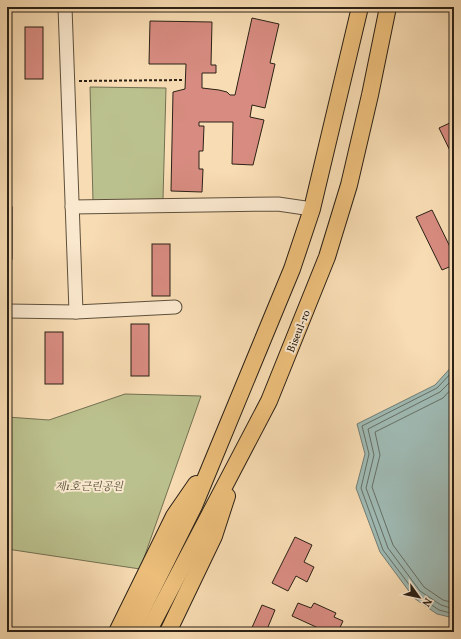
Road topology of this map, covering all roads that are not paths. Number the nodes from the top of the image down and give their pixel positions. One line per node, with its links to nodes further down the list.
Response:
1 (65, 7): 4 (street)
2 (360, 7): 5 (main road)
3 (388, 7): 9 (main road, Biseul-ro)
4 (72, 207): 5 (street); 8 (street)
5 (312, 209): 10 (main road)
6 (175, 308): 8 (street)
7 (7, 311): 8 (street)
8 (76, 312)
9 (241, 456): 13 (main road, Biseul-ro); 14 (main road)
10 (214, 458): 11 (main road); 12 (main road)
11 (117, 632)
12 (131, 632)
13 (148, 632)
14 (168, 632)

